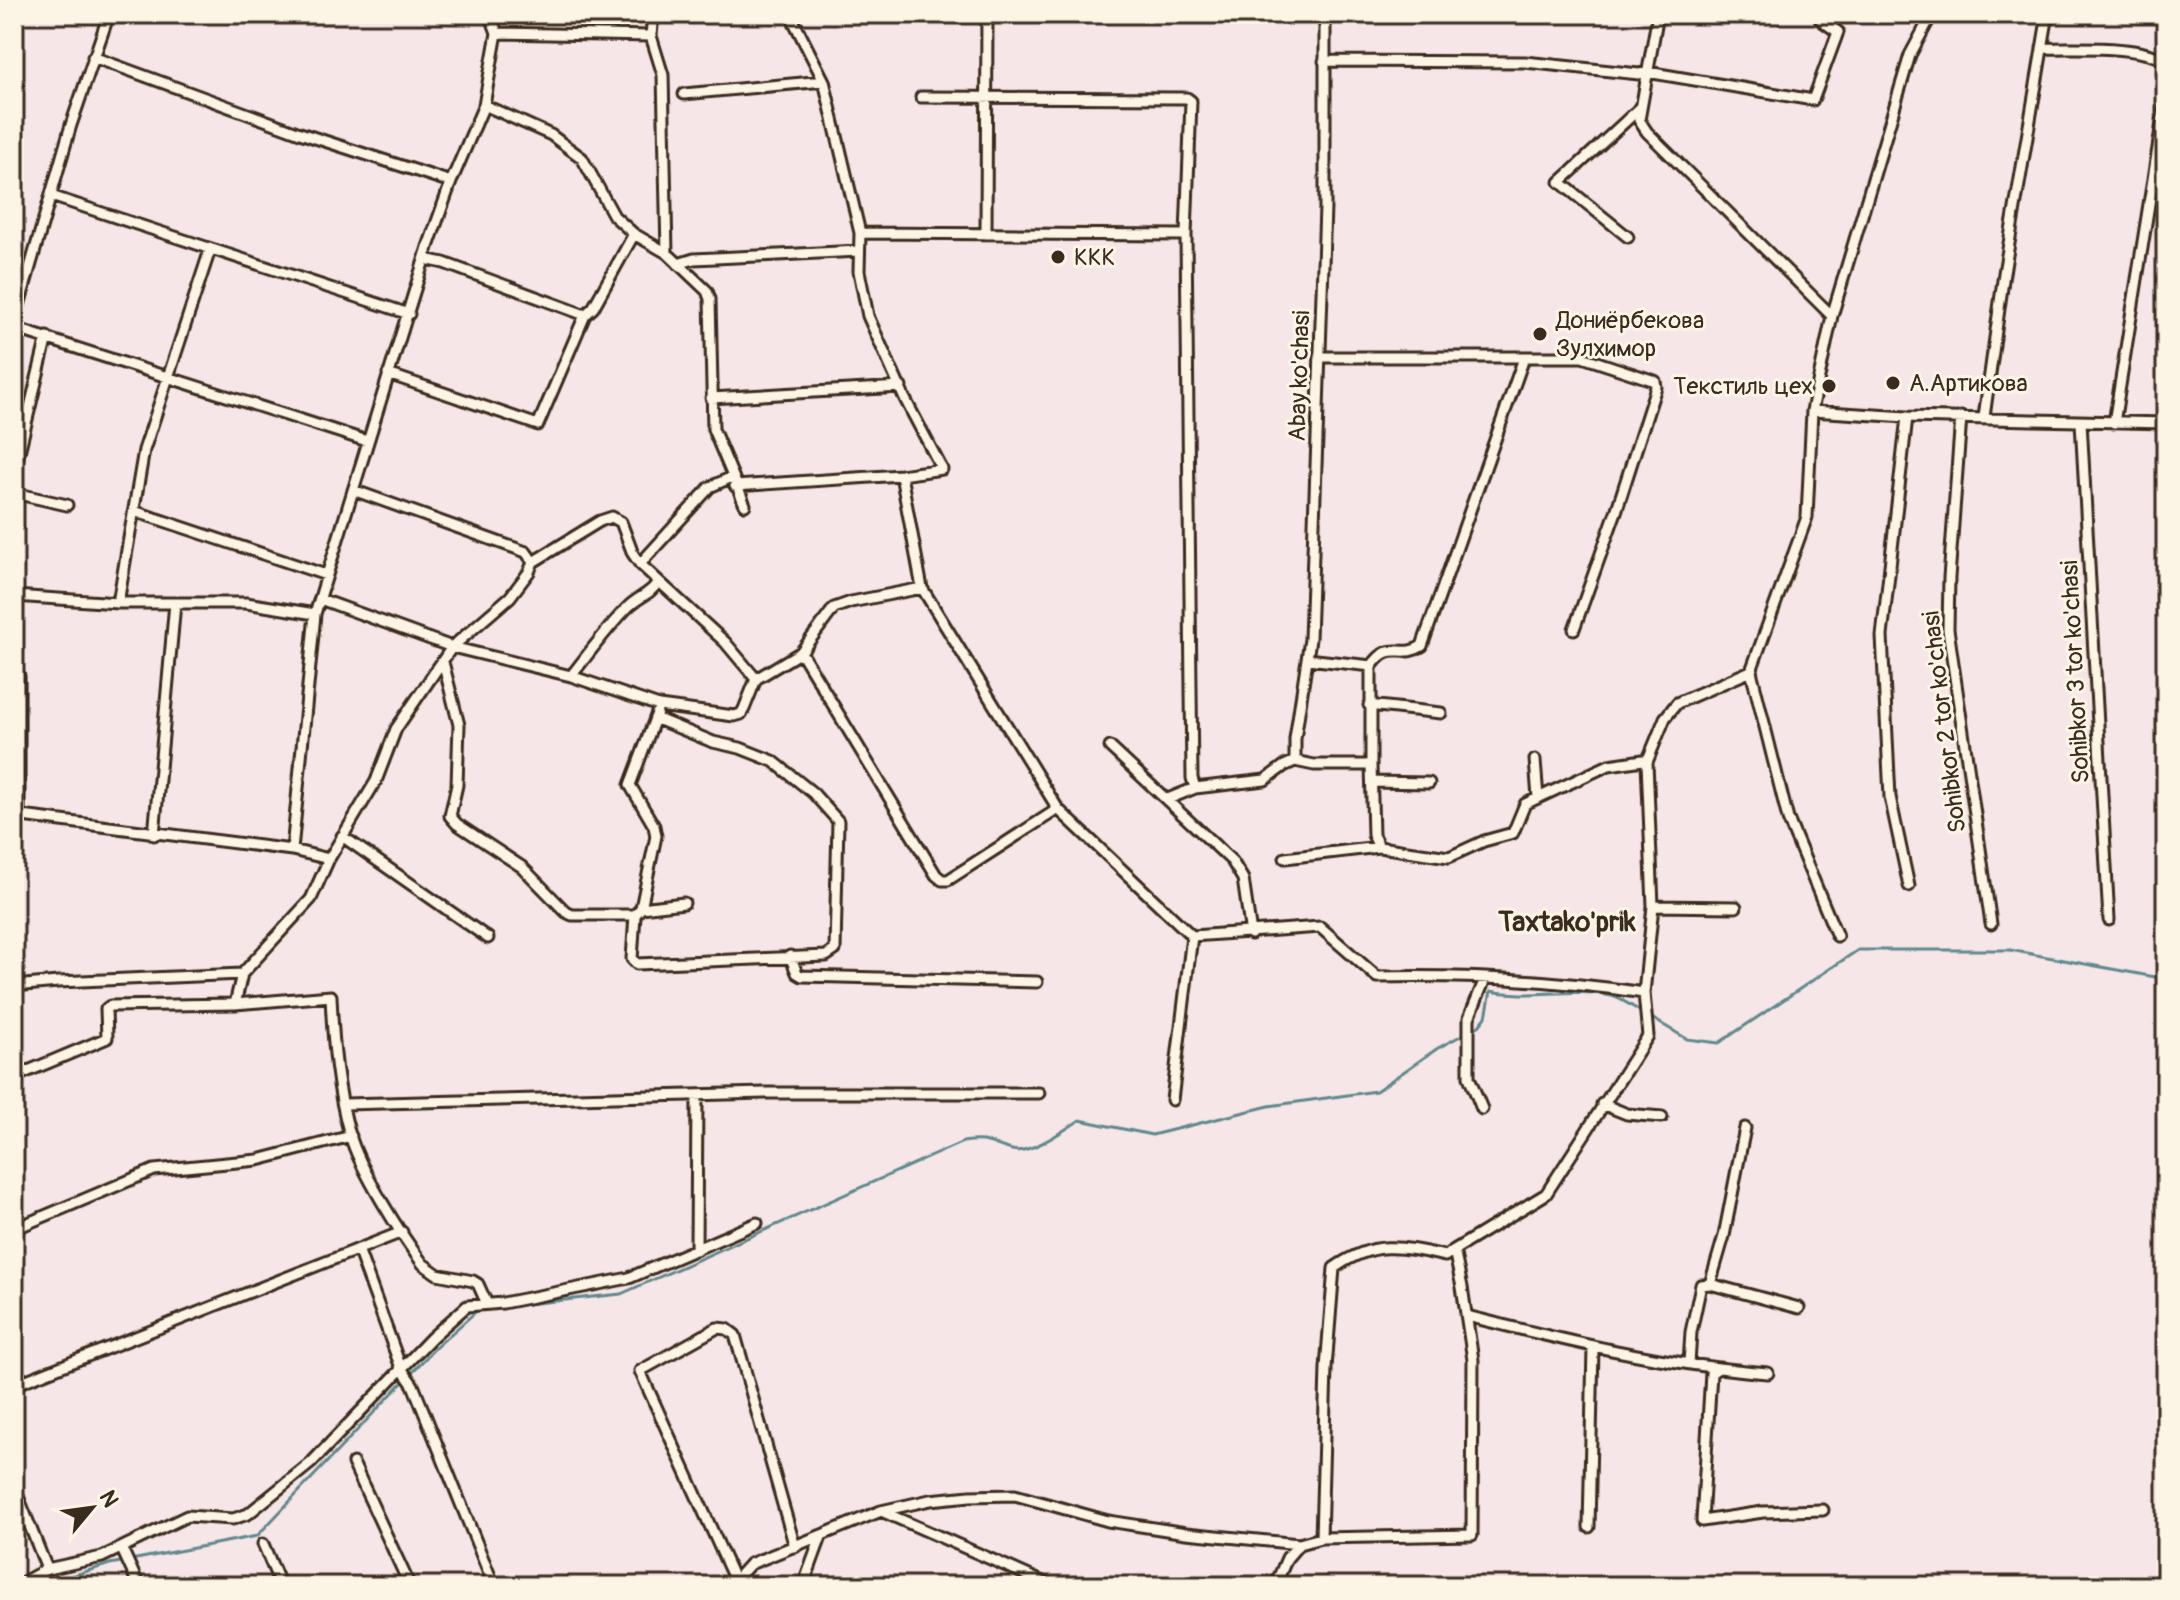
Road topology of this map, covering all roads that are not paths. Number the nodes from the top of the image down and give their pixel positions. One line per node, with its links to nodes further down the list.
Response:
1 (18, 14): 12 (street)
2 (109, 14): 16 (street)
3 (490, 14): 13 (street)
4 (653, 14): 14 (street)
5 (790, 14): 20 (street)
6 (987, 14): 23 (street)
7 (1325, 14): 17 (street, Abay ko'chasi)
8 (1658, 14): 19 (street)
9 (1818, 14): 19 (street)
10 (1932, 14): 41 (street)
11 (2048, 14): 15 (street)
12 (14, 25)
13 (497, 33): 14 (street); 25 (street)
14 (651, 36): 36 (street)
15 (2042, 48): 18 (street); 53 (street)
16 (93, 57): 27 (street); 28 (street)
17 (1324, 61): 19 (street); 44 (street, Abay ko'chasi)
18 (2166, 61)
19 (1647, 72): 26 (street)
20 (824, 81): 21 (street); 29 (street)
21 (684, 94)
22 (921, 97): 23 (street)
23 (986, 98): 31 (street); 32 (street)
24 (2166, 98): 55 (street)
25 (484, 105): 27 (street); 30 (street)
26 (1641, 107): 33 (street); 41 (street)
27 (451, 182): 37 (street)
28 (51, 196): 34 (street); 42 (street)
29 (860, 233): 31 (street); 35 (street)
30 (634, 234): 36 (street); 40 (street)
31 (986, 234): 32 (street)
32 (1186, 235): 98 (street)
33 (1628, 237)
34 (210, 250): 39 (street); 47 (street)
35 (859, 251): 38 (street); 48 (street)
36 (667, 253): 38 (street)
37 (425, 259): 39 (street); 40 (street)
38 (678, 264): 49 (street)
39 (409, 314): 46 (street)
40 (585, 315): 46 (street)
41 (1832, 316): 50 (street)
42 (14, 326): 43 (street)
43 (47, 337): 47 (street); 58 (street)
44 (1320, 357): 45 (street); 80 (street, Abay ko'chasi)
45 (1524, 358): 77 (street); 82 (street)
46 (388, 374): 57 (street)
47 (168, 379): 57 (street); 66 (street)
48 (901, 387): 49 (street); 60 (street)
49 (711, 398): 61 (street)
50 (1812, 411): 51 (street); 83 (street)
51 (1907, 417): 52 (street); 109 (street)
52 (1961, 417): 53 (street); 115 (street, Sohibkor 2 tor ko'chasi)
53 (1984, 417): 54 (street)
54 (2081, 422): 55 (street); 114 (street, Sohibkor 3 tor ko'chasi)
55 (2114, 423): 56 (street)
56 (2166, 423)
57 (367, 441): 62 (street)
58 (17, 450): 59 (street)
59 (14, 473)
60 (901, 475): 61 (street); 71 (street)
61 (734, 481): 65 (street); 68 (street)
62 (353, 490): 67 (street); 69 (street)
63 (14, 493): 64 (street)
64 (67, 505)
65 (745, 505)
66 (134, 511): 69 (street); 74 (street)
67 (533, 562): 68 (street); 78 (street)
68 (640, 564): 70 (street)
69 (326, 575): 73 (street)
70 (658, 582): 85 (street); 86 (street)
71 (922, 588): 79 (street); 101 (street)
72 (14, 596): 74 (street)
73 (320, 599): 76 (street); 78 (street)
74 (118, 603): 75 (street)
75 (175, 603): 76 (street); 103 (street)
76 (315, 614): 106 (street)
77 (1574, 629)
78 (452, 647): 81 (street); 85 (street)
79 (801, 652): 86 (street); 101 (street)
80 (1307, 659): 82 (street); 93 (street, Abay ko'chasi)
81 (443, 662): 104 (street); 113 (street)
82 (1372, 666): 87 (street)
83 (1751, 671): 94 (street); 118 (street)
84 (19, 676): 102 (street)
85 (571, 676): 88 (street)
86 (756, 679): 88 (street)
87 (1369, 705): 89 (street); 95 (street)
88 (659, 706): 90 (street)
89 (1441, 713)
90 (655, 718): 113 (street); 120 (street)
91 (1110, 747): 100 (street)
92 (1535, 760): 99 (street)
93 (1295, 761): 95 (street); 98 (street)
94 (1647, 762): 99 (street); 111 (street)
95 (1371, 765): 96 (street)
96 (1372, 782): 97 (street); 105 (street)
97 (1429, 783)
98 (1195, 788): 100 (street)
99 (1538, 798): 105 (street)
100 (1168, 799): 116 (street)
101 (1058, 809): 117 (street)
102 (17, 815): 103 (street)
103 (154, 835): 106 (street)
104 (342, 836): 108 (street); 119 (street)
105 (1379, 847): 107 (street)
106 (292, 850): 108 (street)
107 (1285, 858)
108 (329, 859): 121 (street)
109 (1909, 886)
110 (684, 903): 113 (street)
111 (1653, 906): 112 (street); 125 (street)
112 (1736, 907)
113 (638, 912): 120 (street)
114 (2109, 920)
115 (1991, 924)
116 (1251, 934): 117 (street); 122 (street)
117 (1192, 936): 130 (street)
118 (1837, 936)
119 (488, 938)
120 (790, 956): 123 (street)
121 (241, 977): 124 (street); 126 (street)
122 (1485, 979): 125 (street); 133 (street)
123 (1037, 982)
124 (14, 986)
125 (1644, 998): 132 (street)
126 (235, 1004): 127 (street); 131 (street)
127 (14, 1077)
128 (1039, 1093): 129 (street)
129 (697, 1095): 131 (street); 141 (street)
130 (1172, 1100)
131 (345, 1104): 136 (street)
132 (1602, 1104): 134 (street); 142 (street)
133 (1482, 1109)
134 (1662, 1117)
135 (1745, 1128): 143 (street)
136 (351, 1136): 138 (street); 139 (street)
137 (757, 1223): 141 (street)
138 (14, 1229)
139 (402, 1232): 140 (street); 144 (street)
140 (358, 1249): 149 (street); 152 (street)
141 (696, 1250): 144 (street)
142 (1454, 1250): 146 (street); 159 (street)
143 (1710, 1284): 145 (street); 148 (street)
144 (487, 1304): 149 (street)
145 (1799, 1308)
146 (1467, 1316): 147 (street); 159 (street)
147 (1593, 1348): 148 (street); 157 (street)
148 (1689, 1364): 150 (street)
149 (401, 1368): 163 (street); 170 (street)
150 (1717, 1369): 151 (street); 155 (street)
151 (1768, 1373)
152 (14, 1385)
153 (353, 1463): 169 (street)
154 (14, 1486): 164 (street)
155 (1823, 1510)
156 (881, 1511): 158 (street); 161 (street); 172 (street)
157 (1589, 1527)
158 (821, 1537): 162 (street); 171 (street)
159 (1321, 1538): 161 (street)
160 (263, 1544): 168 (street)
161 (1299, 1544): 173 (street)
162 (795, 1547): 165 (street); 165 (street)
163 (123, 1552): 164 (street); 167 (street)
164 (47, 1569): 166 (street)
165 (733, 1583)
166 (16, 1586)
167 (139, 1586)
168 (281, 1586)
169 (410, 1586)
170 (494, 1586)
171 (803, 1586)
172 (1052, 1586)
173 (1275, 1586)

